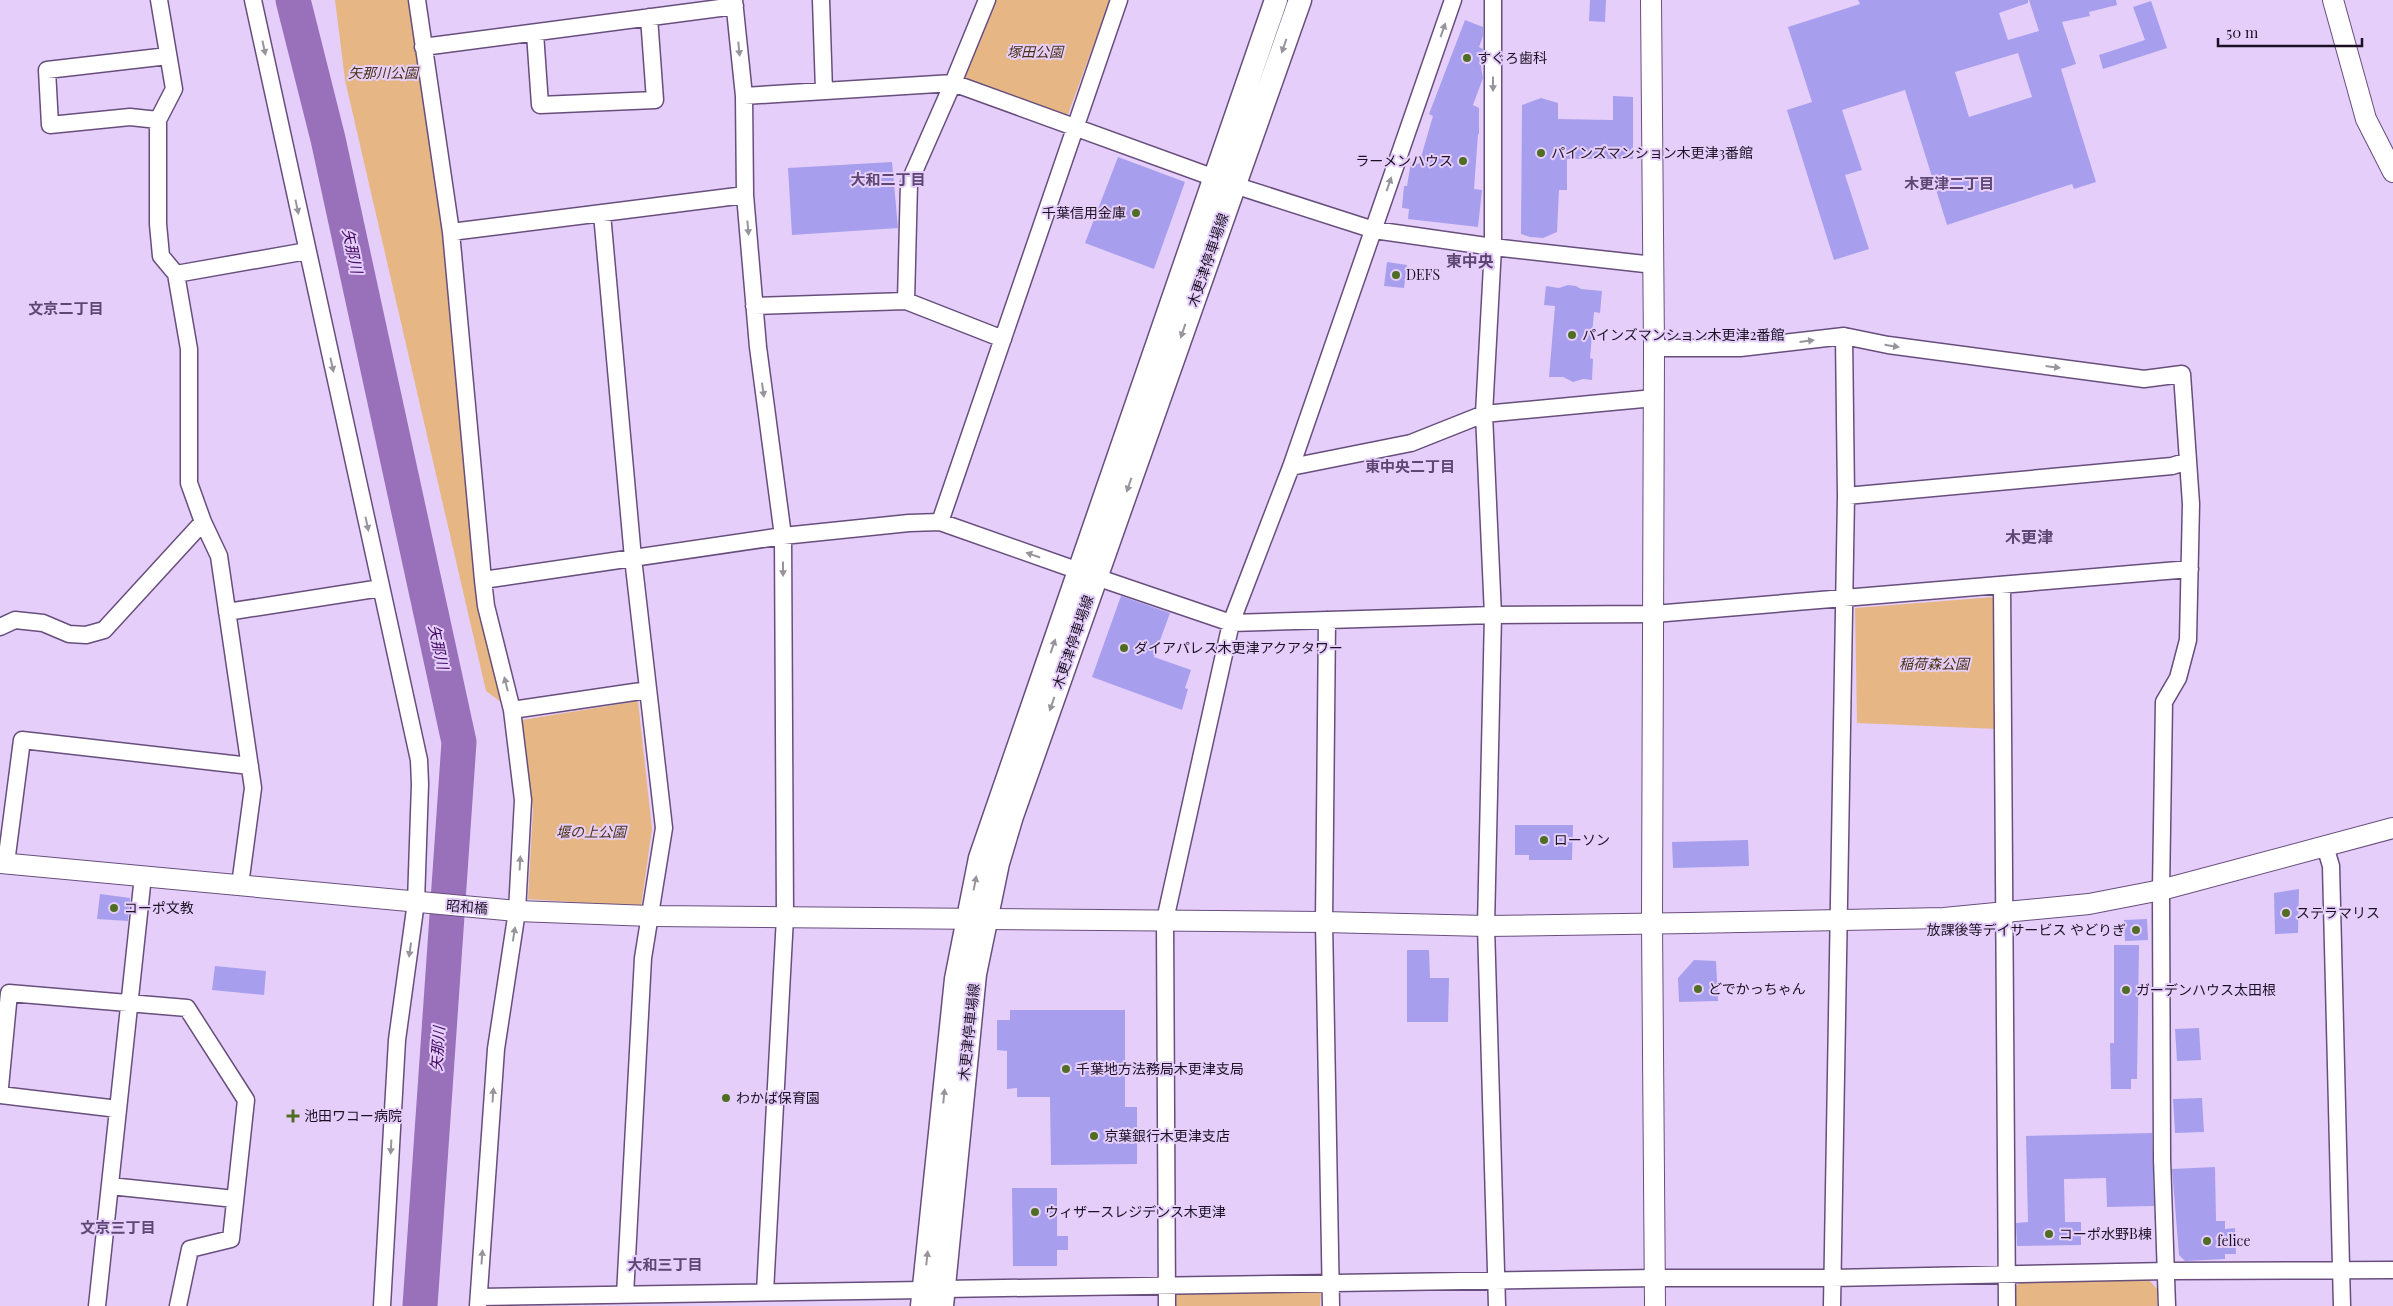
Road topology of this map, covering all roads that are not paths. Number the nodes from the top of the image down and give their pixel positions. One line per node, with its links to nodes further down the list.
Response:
1 (159, 0): 17 (street)
2 (253, 0): 30 (street, one-way to 30)
3 (418, 0): 16 (street)
4 (821, 0): 19 (street)
5 (987, 0): 18 (street)
6 (1119, 0): 22 (street)
7 (1276, 0): 24 (main road, 木更津停車場線)
8 (1300, 0): 24 (main road, 木更津停車場線, one-way to 24)
9 (1453, 0): 27 (street, one-way to 9)
10 (1493, 0): 29 (street, one-way to 29)
11 (1651, 0): 31 (street)
12 (2333, 0): 23 (street)
13 (734, 3): 14 (street); 20 (street, one-way to 20)
14 (650, 18): 15 (street); 15 (street)
15 (535, 33): 16 (street)
16 (423, 47): 28 (street)
17 (168, 56): 21 (street); 21 (street)
18 (953, 83): 19 (street); 22 (street); 33 (street)
19 (824, 91): 20 (street)
20 (744, 96): 25 (street)
21 (158, 120): 32 (street)
22 (1075, 128): 24 (street); 36 (street)
23 (2393, 172)
24 (1225, 182): 27 (street); 48 (main road, 木更津停車場線)
25 (745, 195): 26 (street); 34 (street, one-way to 34)
26 (602, 214): 28 (street); 46 (street)
27 (1374, 230): 29 (street); 41 (street)
28 (451, 232): 49 (street)
29 (1493, 247): 31 (street); 39 (street)
30 (307, 251): 32 (street); 51 (street, one-way to 51)
31 (1654, 266): 37 (street)
32 (176, 274): 43 (street)
33 (906, 301): 34 (street); 36 (street)
34 (754, 306): 45 (street, one-way to 45)
35 (1844, 336): 37 (street, one-way to 35); 40 (street, one-way to 40); 42 (street)
36 (1003, 339): 44 (street)
37 (1654, 348): 38 (street)
38 (1654, 398): 39 (street); 54 (street)
39 (1484, 414): 41 (street); 55 (street)
40 (2188, 461): 42 (street); 47 (street)
41 (1291, 467): 57 (street)
42 (1846, 496): 52 (street)
43 (203, 522): 53 (street); 58 (street)
44 (940, 522): 45 (street); 48 (street, one-way to 44)
45 (783, 536): 46 (street); 72 (street, one-way to 72)
46 (633, 558): 49 (street); 59 (street)
47 (2190, 569): 50 (street); 67 (street)
48 (1088, 574): 57 (street); 73 (main road, 木更津停車場線)
49 (482, 580): 60 (street, one-way to 49)
50 (2002, 585): 52 (street); 70 (street)
51 (381, 588): 53 (street); 68 (street)
52 (1843, 599): 54 (street); 75 (street)
53 (227, 612): 61 (street)
54 (1654, 614): 55 (street); 77 (street)
55 (1493, 615): 56 (street); 78 (street)
56 (1327, 620): 57 (street); 76 (street)
57 (1231, 622): 74 (street)
58 (0, 627)
59 (648, 690): 60 (street); 71 (street)
60 (512, 710): 69 (street, one-way to 60)
61 (250, 766): 64 (street); 66 (street)
62 (2393, 828): 63 (street, 昭和橋)
63 (2325, 846): 67 (street, 昭和橋); 87 (street)
64 (3, 863): 65 (street, 昭和橋)
65 (143, 876): 66 (street, 昭和橋); 79 (street)
66 (240, 885): 68 (street, 昭和橋)
67 (2161, 890): 70 (street, 昭和橋); 86 (street)
68 (416, 902): 69 (street, 昭和橋); 100 (street, one-way to 100)
69 (517, 911): 71 (street, 昭和橋); 97 (street, one-way to 69)
70 (2004, 912): 75 (street, 昭和橋); 88 (street)
71 (651, 916): 72 (street, 昭和橋); 95 (street)
72 (785, 916): 73 (street, 昭和橋); 94 (street)
73 (977, 919): 74 (street, 昭和橋); 96 (main road, 木更津停車場線)
74 (1165, 920): 76 (street, 昭和橋); 93 (street)
75 (1838, 920): 77 (street, 昭和橋); 90 (street)
76 (1324, 922): 78 (street, 昭和橋); 92 (street)
77 (1652, 922): 78 (street, 昭和橋); 89 (street)
78 (1486, 926): 91 (street)
79 (129, 1003): 80 (street); 82 (street); 84 (street)
80 (0, 1087)
81 (0, 1095): 82 (street)
82 (118, 1109): 83 (street)
83 (110, 1186): 84 (street); 98 (street)
84 (235, 1199): 99 (street)
85 (2393, 1270): 87 (street)
86 (2167, 1271): 87 (street); 88 (street); 107 (street)
87 (2341, 1271): 108 (street)
88 (2007, 1274): 90 (street); 106 (street)
89 (1655, 1278): 90 (street); 91 (street); 104 (street)
90 (1832, 1278): 105 (street)
91 (1497, 1280): 92 (street); 103 (street)
92 (1332, 1283): 93 (street); 102 (street)
93 (1167, 1286): 96 (street); 101 (street)
94 (765, 1292): 95 (street); 96 (street)
95 (624, 1295): 97 (street)
96 (933, 1298)
97 (479, 1301)
98 (97, 1306)
99 (178, 1306)
100 (382, 1306)
101 (1167, 1306)
102 (1331, 1306)
103 (1496, 1306)
104 (1655, 1306)
105 (1832, 1306)
106 (2007, 1306)
107 (2167, 1306)
108 (2342, 1306)

